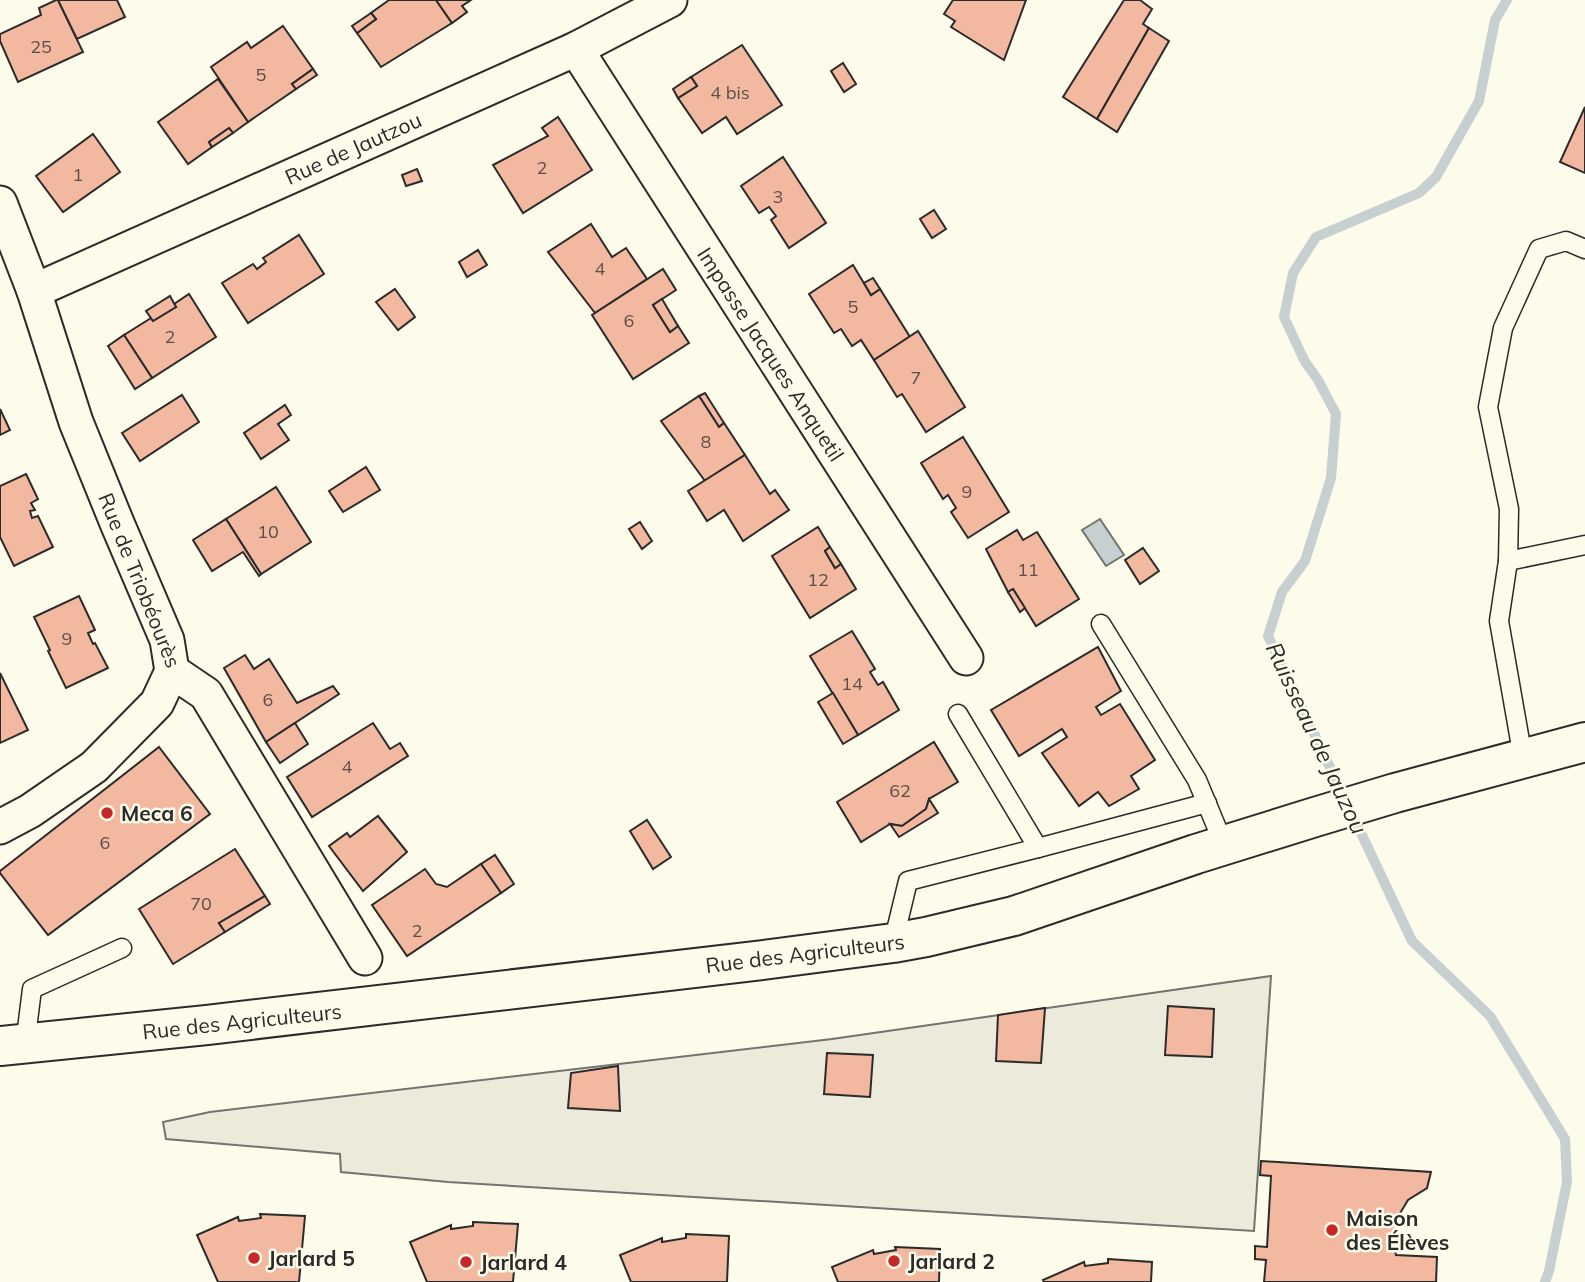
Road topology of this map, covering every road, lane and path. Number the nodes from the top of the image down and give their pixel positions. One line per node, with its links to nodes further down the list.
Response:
1 (670, 0): 2 (street, Rue de Jautzou)
2 (576, 49): 6 (street, Rue de Jautzou); 10 (street, Impasse Jacques Anquetil)
3 (0, 203): 4 (street, Rue de Triobéourès)
4 (8, 246): 6 (street, Rue de Triobéourès)
5 (1585, 250): 8 (lane)
6 (34, 291): 11 (street, Rue de Triobéourès)
7 (1585, 545): 8 (lane)
8 (1508, 561): 14 (lane)
9 (1101, 624): 15 (lane)
10 (966, 658)
11 (172, 671): 16 (street); 21 (street, Rue de Triobéourès)
12 (958, 714): 18 (lane)
13 (1585, 742): 14 (street, Rue des Agriculteurs)
14 (1523, 758): 17 (street, Rue des Agriculteurs)
15 (1206, 803): 17 (lane); 18 (lane)
16 (0, 827)
17 (1224, 845): 19 (street, Rue des Agriculteurs)
18 (1038, 848): 19 (lane)
19 (893, 943): 22 (street, Rue des Agriculteurs)
20 (122, 948): 22 (lane)
21 (365, 958)
22 (12, 1045)

